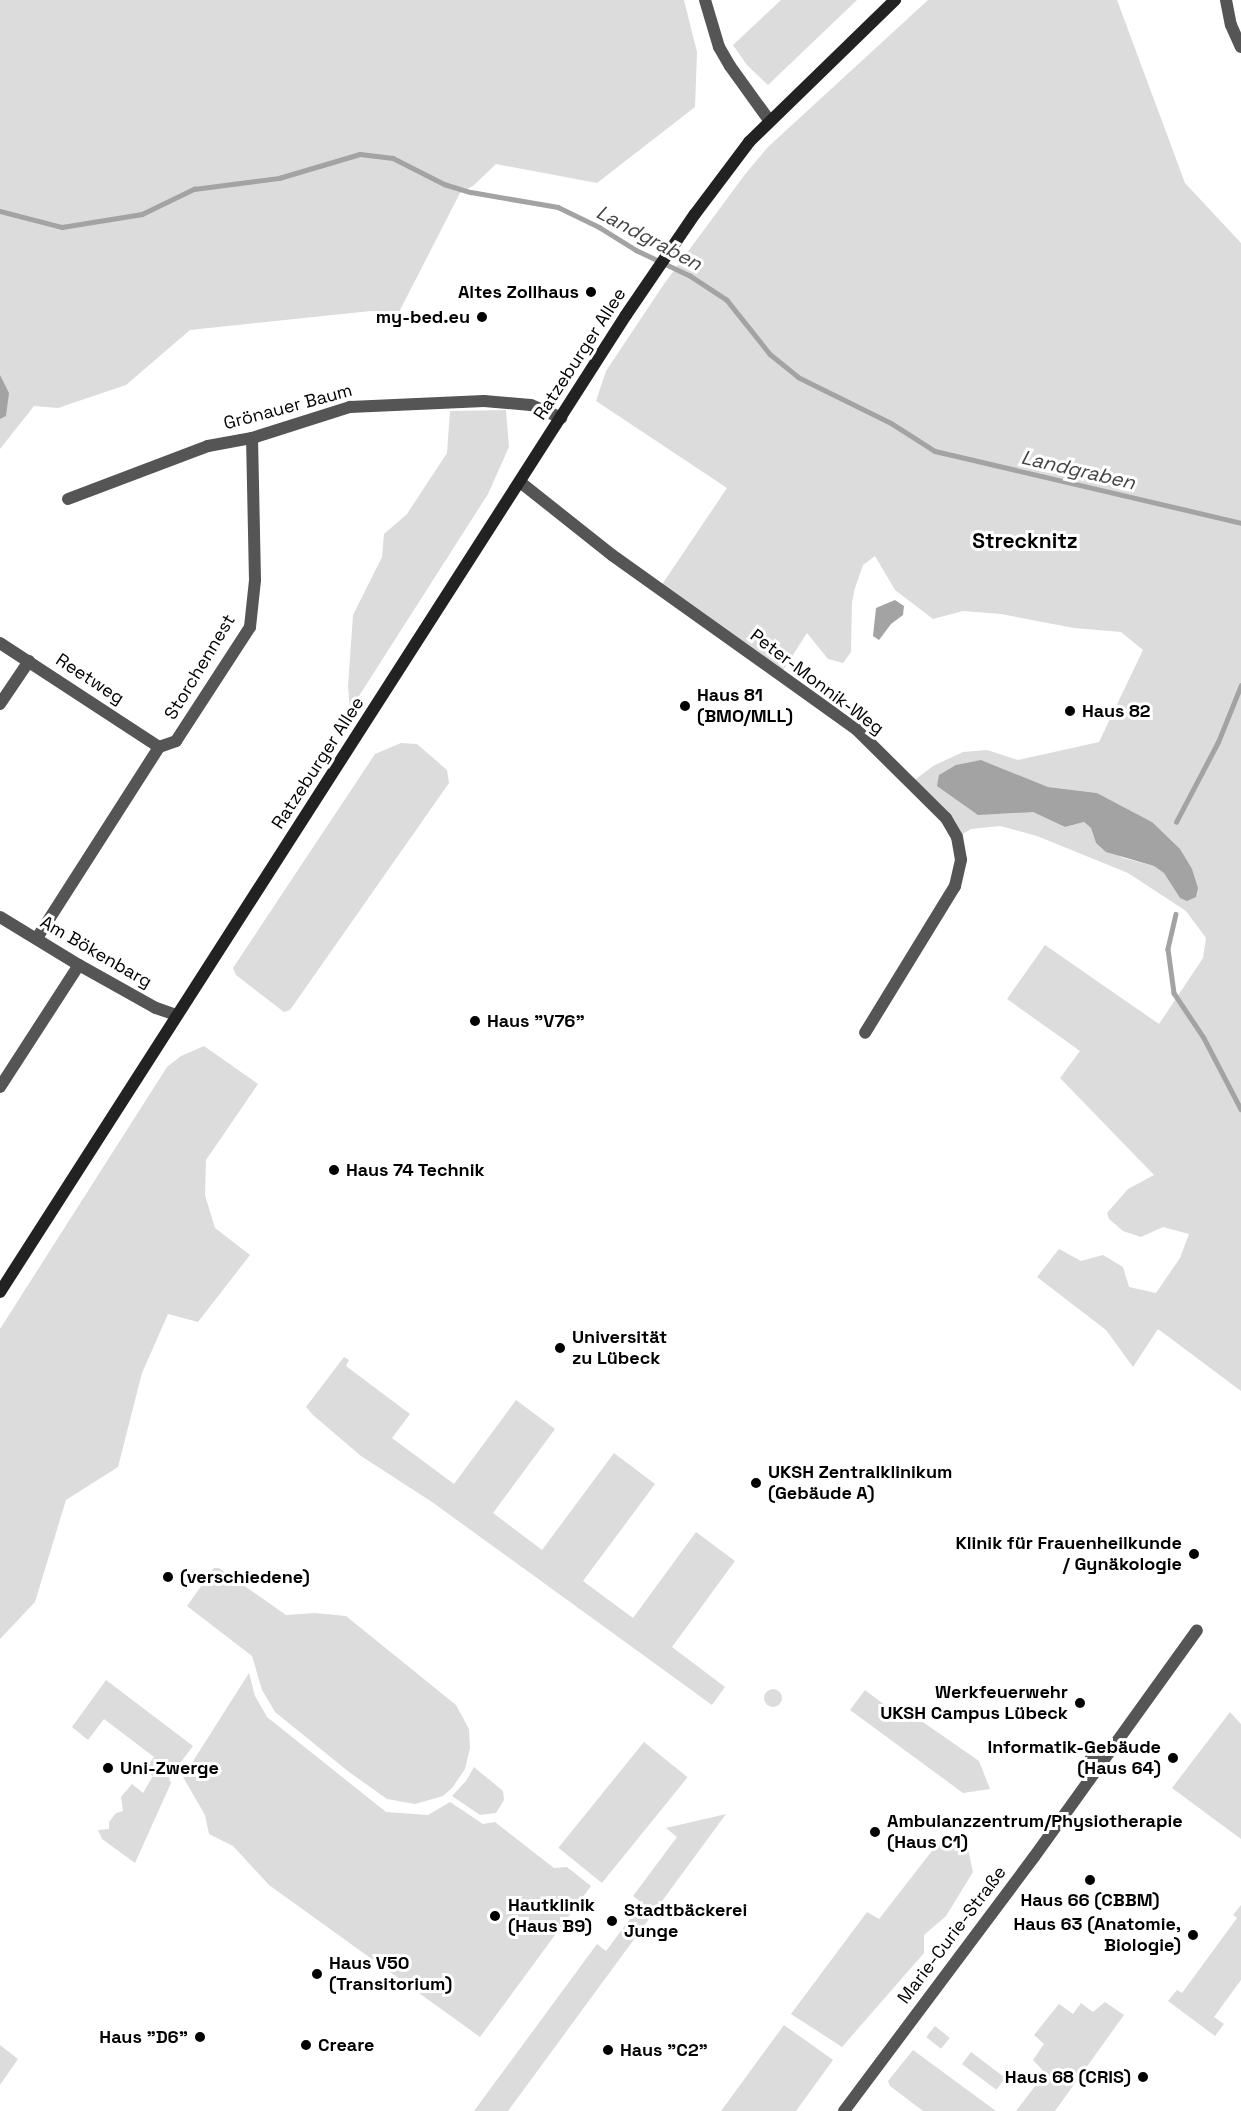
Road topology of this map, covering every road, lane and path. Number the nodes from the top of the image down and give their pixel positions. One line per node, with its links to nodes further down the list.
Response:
1 (705, 0): 5 (street)
2 (895, 0): 5 (main road, Ratzeburger Allee)
3 (1226, 0): 4 (street)
4 (1241, 47)
5 (769, 120): 6 (main road, Ratzeburger Allee)
6 (561, 418): 7 (street, Grönauer Baum); 8 (main road, Ratzeburger Allee)
7 (252, 438): 9 (street, Grönauer Baum); 13 (street, Storchennest)
8 (520, 483): 17 (main road, Ratzeburger Allee); 18 (street, Peter-Monnik-Weg)
9 (68, 499)
10 (0, 643): 11 (street, Reetweg)
11 (29, 661): 12 (street); 13 (street, Reetweg)
12 (0, 704)
13 (159, 747): 15 (street, Storchennest)
14 (0, 917): 15 (street, Am Bökenbarg)
15 (37, 938): 16 (street, Am Bökenbarg)
16 (79, 965): 17 (street, Am Bökenbarg); 19 (street)
17 (176, 1016): 20 (main road, Ratzeburger Allee)
18 (865, 1033)
19 (0, 1087)
20 (0, 1292)
21 (1197, 1630): 22 (street, Marie-Curie-Straße)
22 (844, 2111)

